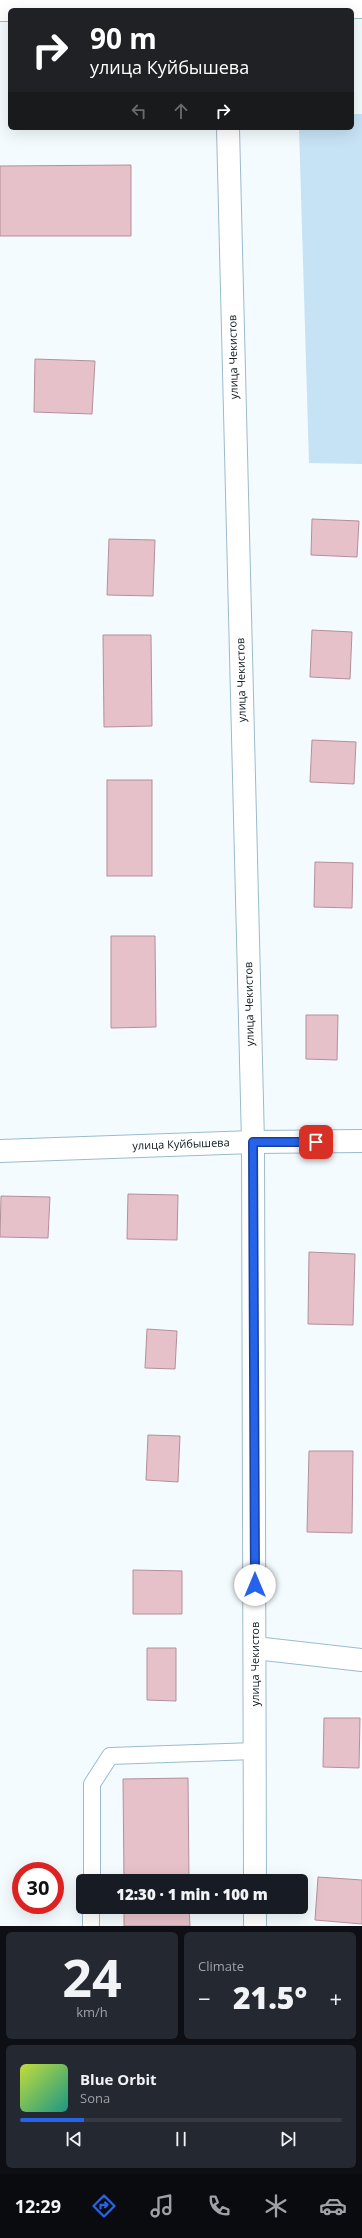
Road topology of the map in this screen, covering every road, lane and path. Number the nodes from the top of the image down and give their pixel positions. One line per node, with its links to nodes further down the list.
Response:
1 (228, 6): 2 (street); 3 (street)
2 (362, 6)
3 (195, 8)
4 (228, 130): 6 (street, улица Чекистов)
5 (362, 1141): 6 (street, улица Куйбышева)
6 (253, 1142): 7 (street, улица Куйбышева); 8 (street, улица Чекистов)
7 (0, 1151)
8 (255, 1648): 9 (street); 10 (street, улица Чекистов)
9 (362, 1660)
10 (255, 1751): 11 (lane); 12 (street, улица Чекистов)
11 (92, 1874)
12 (255, 1874)
13 (92, 1914): 15 (lane)
14 (255, 1914): 16 (street)
15 (91, 1926)
16 (256, 1926)

